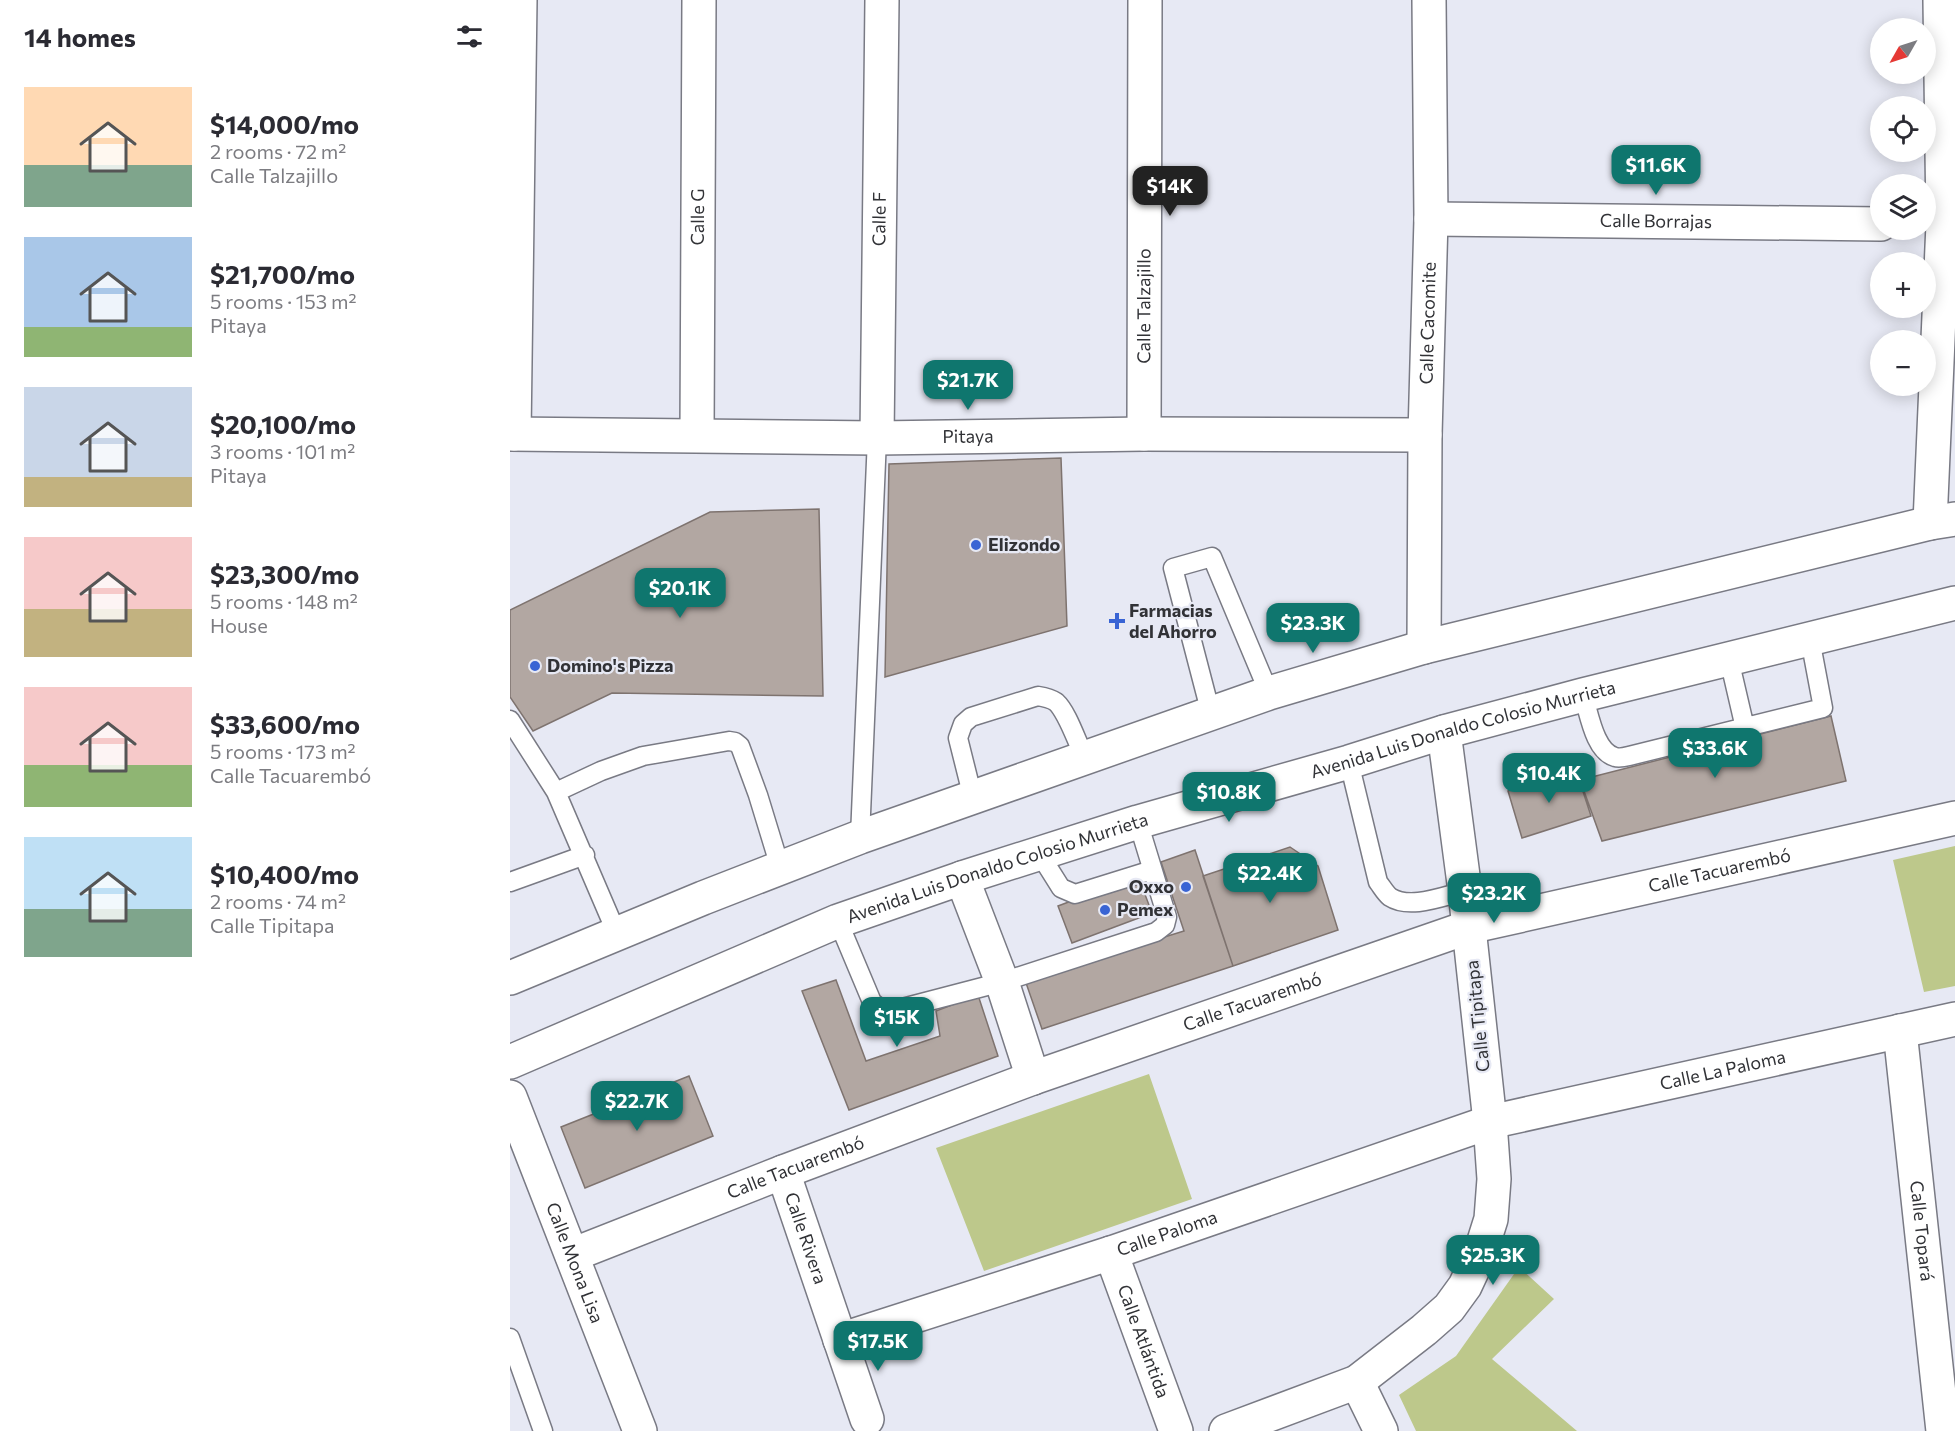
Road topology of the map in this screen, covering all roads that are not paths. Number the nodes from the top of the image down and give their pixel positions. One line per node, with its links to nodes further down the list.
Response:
1 (520, 0): 10 (street)
2 (699, 0): 12 (street, Calle G)
3 (882, 0): 14 (street, Calle F)
4 (1145, 0): 11 (street, Calle Talzajillo)
5 (1429, 0): 7 (street, Calle Cacomite)
6 (1940, 0): 9 (street)
7 (1431, 219): 8 (street, Calle Borrajas); 13 (street, Calle Cacomite)
8 (1870, 224)
9 (1941, 224): 15 (street)
10 (512, 434): 12 (street, Pitaya)
11 (1144, 434): 13 (street, Pitaya); 14 (street, Pitaya)
12 (697, 435): 14 (street, Pitaya)
13 (1425, 435): 18 (street, Calle Cacomite)
14 (877, 438): 32 (lane)
15 (1942, 521): 18 (street)
16 (1955, 603): 17 (street, Avenida Luis Donaldo Colosio Murrieta)
17 (1810, 639): 19 (street, Avenida Luis Donaldo Colosio Murrieta); 24 (lane)
18 (1424, 647): 20 (street)
19 (1729, 658): 21 (street, Avenida Luis Donaldo Colosio Murrieta); 24 (lane)
20 (1269, 693): 22 (street); 22 (lane)
21 (1583, 695): 24 (lane); 25 (street, Avenida Luis Donaldo Colosio Murrieta)
22 (1211, 714): 26 (street)
23 (510, 720): 28 (lane)
24 (1745, 728)
25 (1444, 732): 27 (street, Avenida Luis Donaldo Colosio Murrieta); 39 (street, Calle Tipitapa)
26 (1085, 758): 29 (street); 29 (lane)
27 (1348, 762): 31 (street, Avenida Luis Donaldo Colosio Murrieta); 39 (lane)
28 (556, 792): 34 (lane); 35 (lane)
29 (973, 798): 32 (street)
30 (1955, 818): 41 (street, Calle Tacuarembó)
31 (1138, 822): 33 (street, Avenida Luis Donaldo Colosio Murrieta); 36 (lane)
32 (860, 837): 35 (street)
33 (1039, 853): 36 (lane); 37 (street, Avenida Luis Donaldo Colosio Murrieta)
34 (585, 855): 38 (lane); 42 (lane)
35 (780, 867): 42 (street)
36 (1152, 870): 44 (lane)
37 (962, 878): 40 (street, Avenida Luis Donaldo Colosio Murrieta); 44 (street)
38 (510, 882)
39 (1465, 891): 41 (street, Calle Tipitapa)
40 (838, 921): 44 (lane); 47 (street, Avenida Luis Donaldo Colosio Murrieta)
41 (1469, 927): 48 (street, Calle Tacuarembó); 50 (street, Calle Tipitapa)
42 (617, 934): 43 (street)
43 (510, 978)
44 (1002, 982): 48 (street)
45 (1955, 1019): 46 (street, Calle La Paloma)
46 (1900, 1031): 50 (street, Calle La Paloma); 63 (street, Calle Topará)
47 (510, 1062)
48 (1033, 1078): 51 (street, Calle Tacuarembó)
49 (510, 1097): 53 (street, Calle Mona Lisa)
50 (1490, 1122): 52 (street, Calle Paloma); 56 (street, Calle Tipitapa)
51 (783, 1172): 53 (street, Calle Tacuarembó); 55 (street, Calle Rivera)
52 (1111, 1253): 55 (street, Calle Paloma); 60 (street, Calle Atlántida)
53 (572, 1255): 59 (street, Calle Mona Lisa)
54 (510, 1338): 58 (lane)
55 (840, 1340): 57 (street, Calle Rivera)
56 (1356, 1382): 61 (street); 62 (street)
57 (867, 1419)
58 (543, 1431)
59 (640, 1431)
60 (1176, 1431)
61 (1226, 1431)
62 (1382, 1431)
63 (1943, 1431)

